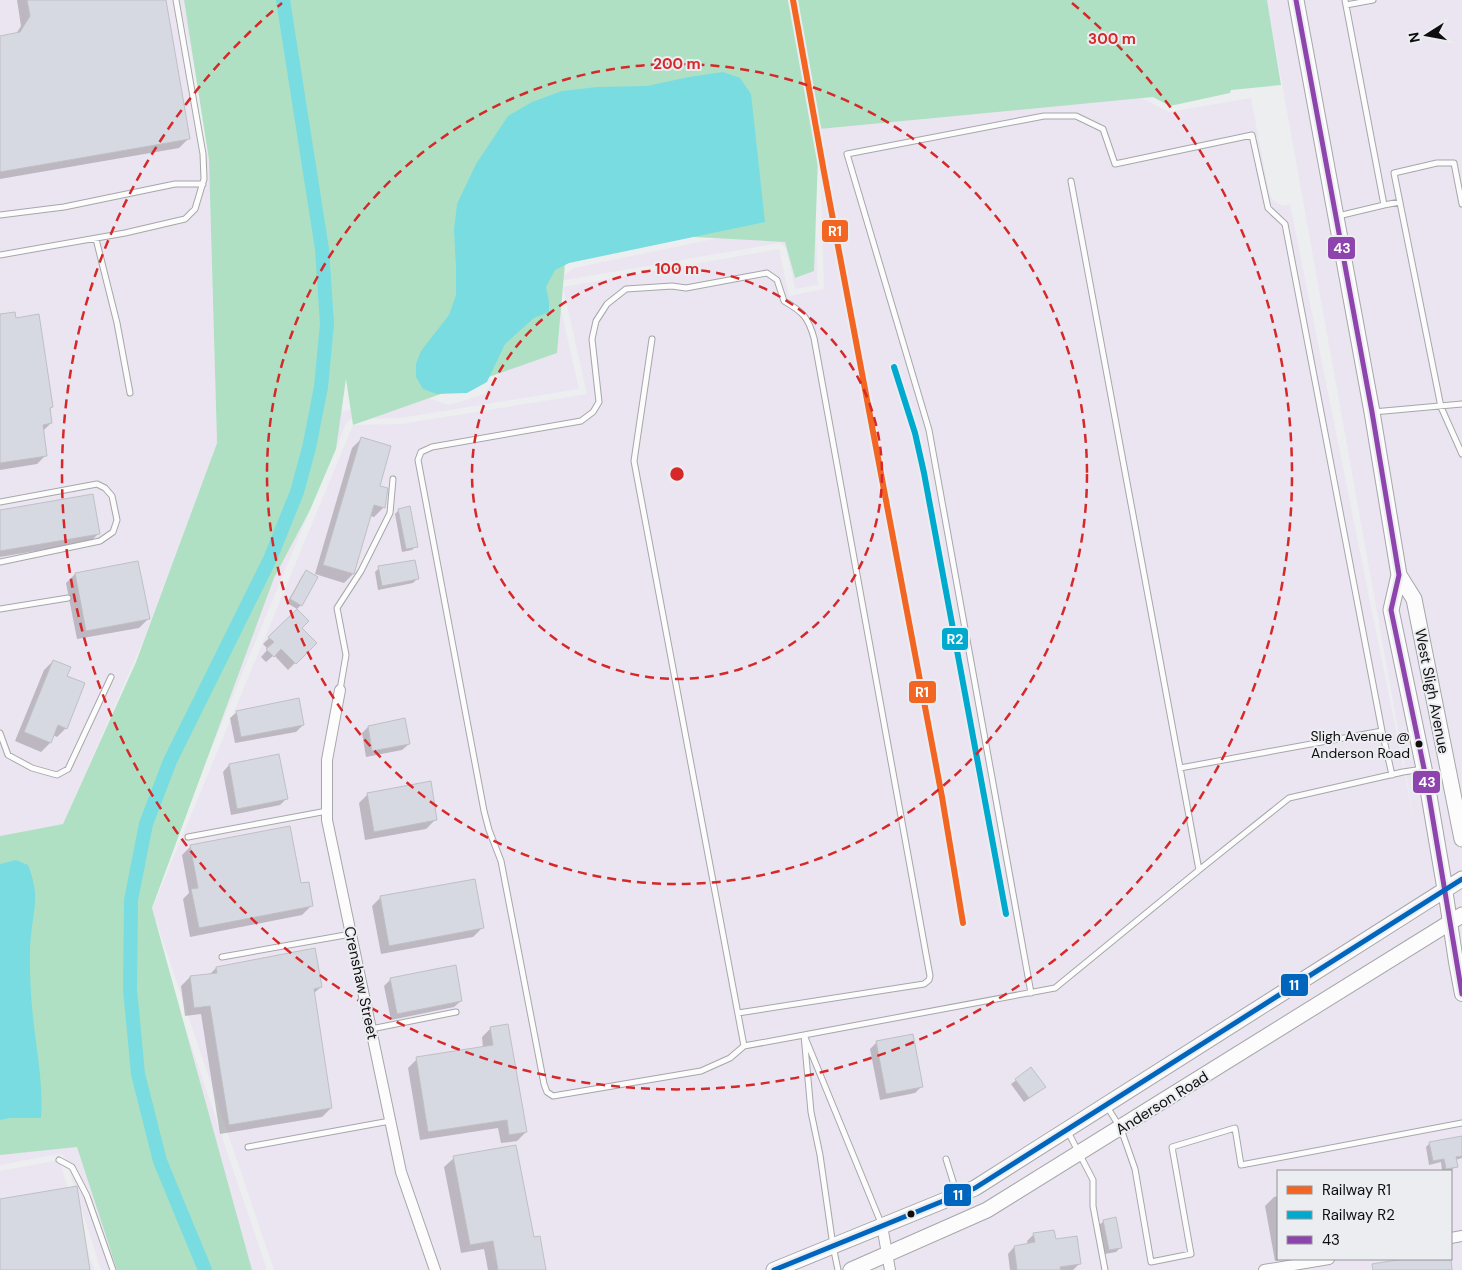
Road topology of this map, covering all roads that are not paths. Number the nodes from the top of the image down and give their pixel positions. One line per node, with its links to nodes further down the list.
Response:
1 (176, 0): 6 (lane)
2 (1296, 0): 11 (main road, West Sligh Avenue)
3 (1373, 0): 4 (lane)
4 (1346, 2): 9 (lane)
5 (1071, 181): 30 (lane)
6 (203, 184): 10 (lane); 12 (lane)
7 (1400, 202): 8 (lane); 9 (lane); 17 (lane)
8 (1462, 204)
9 (1384, 205): 11 (lane)
10 (0, 215)
11 (1336, 216): 18 (main road, West Sligh Avenue)
12 (96, 239): 13 (lane); 15 (lane)
13 (0, 255)
14 (652, 339): 45 (lane)
15 (130, 393)
16 (1462, 404): 17 (lane)
17 (1441, 407): 18 (lane); 19 (lane)
18 (1372, 412): 23 (main road, West Sligh Avenue)
19 (1462, 454)
20 (393, 479): 27 (lane)
21 (0, 502): 22 (lane)
22 (0, 562)
23 (1400, 576): 31 (main road, West Sligh Avenue); 35 (main road, West Sligh Avenue)
24 (68, 598): 25 (lane)
25 (0, 609)
26 (111, 676): 29 (lane)
27 (340, 690): 33 (street, Crenshaw Street)
28 (1382, 731): 30 (lane); 32 (lane); 42 (lane)
29 (0, 732)
30 (1180, 768): 36 (lane)
31 (1424, 769): 32 (lane); 38 (main road, West Sligh Avenue)
32 (1392, 775): 36 (lane)
33 (327, 811): 34 (lane); 40 (street, Crenshaw Street)
34 (188, 837)
35 (1462, 840)
36 (1199, 870): 42 (lane)
37 (1462, 879): 38 (main road, Anderson Road)
38 (1446, 889): 39 (street, West Sligh Avenue); 49 (main road, Anderson Road)
39 (1456, 919): 43 (street, West Sligh Avenue); 52 (main road, Anderson Road)
40 (351, 934): 41 (lane); 46 (street, Crenshaw Street)
41 (222, 957)
42 (1031, 993): 47 (lane)
43 (1462, 994)
44 (456, 1012): 46 (lane)
45 (738, 1014): 48 (lane); 48 (lane)
46 (371, 1029): 50 (street, Crenshaw Street)
47 (804, 1036): 48 (lane); 59 (lane); 60 (lane)
48 (744, 1046)
49 (1106, 1105): 52 (lane); 53 (main road, Anderson Road)
50 (390, 1121): 54 (lane); 64 (street, Crenshaw Street)
51 (1462, 1123): 52 (lane)
52 (1120, 1128): 55 (main road, Anderson Road)
53 (1067, 1130): 55 (lane); 58 (main road, Anderson Road)
54 (248, 1147)
55 (1080, 1153): 61 (main road, Anderson Road); 69 (lane)
56 (946, 1159): 58 (lane)
57 (59, 1160): 63 (lane)
58 (957, 1195): 59 (main road, Anderson Road)
59 (882, 1226): 60 (main road, Anderson Road); 61 (street)
60 (833, 1246): 65 (main road, Anderson Road); 66 (lane)
61 (887, 1254): 67 (main road, Anderson Road); 68 (street)
62 (1323, 1260): 70 (street)
63 (113, 1270)
64 (436, 1270)
65 (774, 1270)
66 (838, 1270)
67 (851, 1270)
68 (890, 1270)
69 (1105, 1270)
70 (1264, 1270)

